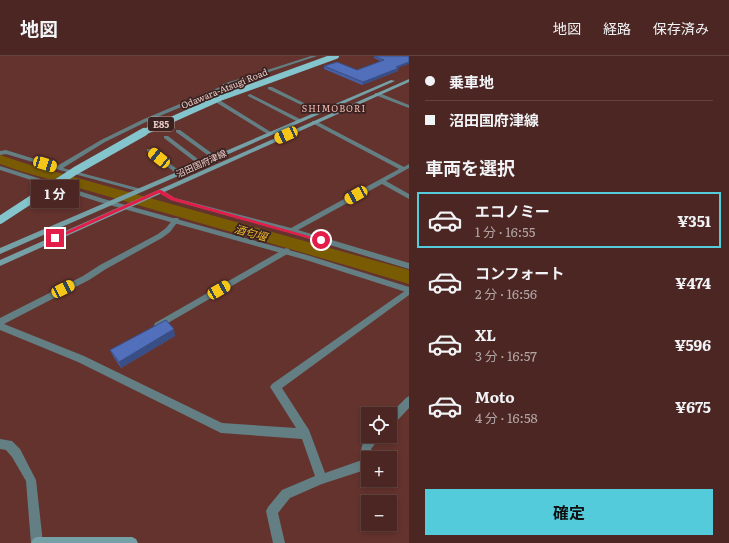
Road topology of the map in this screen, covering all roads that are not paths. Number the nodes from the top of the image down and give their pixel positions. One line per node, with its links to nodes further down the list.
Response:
1 (315, 56): 22 (street)
2 (323, 56): 26 (highway, Odawara-Atsugi Road / E85)
3 (336, 56): 34 (highway, Odawara-Atsugi Road / E85, bridge)
4 (409, 75): 11 (main road, 沼田国府津線)
5 (409, 80): 7 (main road, 沼田国府津線)
6 (270, 88): 11 (street)
7 (377, 94): 10 (street); 13 (main road, 沼田国府津線)
8 (250, 96): 12 (street)
9 (219, 102): 15 (street)
10 (409, 107)
11 (320, 112): 12 (main road, 沼田国府津線)
12 (300, 121): 15 (main road, 沼田国府津線)
13 (314, 122): 23 (street); 27 (main road, 沼田国府津線)
14 (178, 131): 19 (street)
15 (271, 134): 19 (main road, 沼田国府津線)
16 (166, 137): 20 (street)
17 (149, 150): 24 (street)
18 (1, 152): 22 (street)
19 (215, 158): 20 (main road, 沼田国府津線)
20 (201, 164): 24 (main road, 沼田国府津線)
21 (0, 168): 30 (street)
22 (58, 168): 28 (street)
23 (407, 168): 25 (street)
24 (178, 173): 28 (main road, 沼田国府津線)
25 (382, 181): 29 (street); 36 (street)
26 (30, 191)
27 (160, 191): 32 (main road, 沼田国府津線); 36 (street)
28 (136, 192): 30 (main road, 沼田国府津線)
29 (409, 197)
30 (113, 202): 32 (street); 37 (main road, 沼田国府津線)
31 (12, 203): 33 (highway)
32 (127, 205): 35 (street); 39 (main road, 沼田国府津線)
33 (0, 211)
34 (0, 220)
35 (176, 220): 38 (street); 42 (street)
36 (292, 231): 40 (street)
37 (0, 251)
38 (286, 251): 41 (street); 44 (street)
39 (0, 263)
40 (409, 266)
41 (409, 290): 47 (street)
42 (0, 322)
43 (0, 326): 47 (street)
44 (152, 329)
45 (409, 401): 46 (street)
46 (397, 414)
47 (305, 434): 50 (street)
48 (0, 444): 51 (street)
49 (361, 466): 50 (street)
50 (322, 479): 53 (street)
51 (37, 543): 52 (main road)
52 (132, 543)
53 (279, 543)

